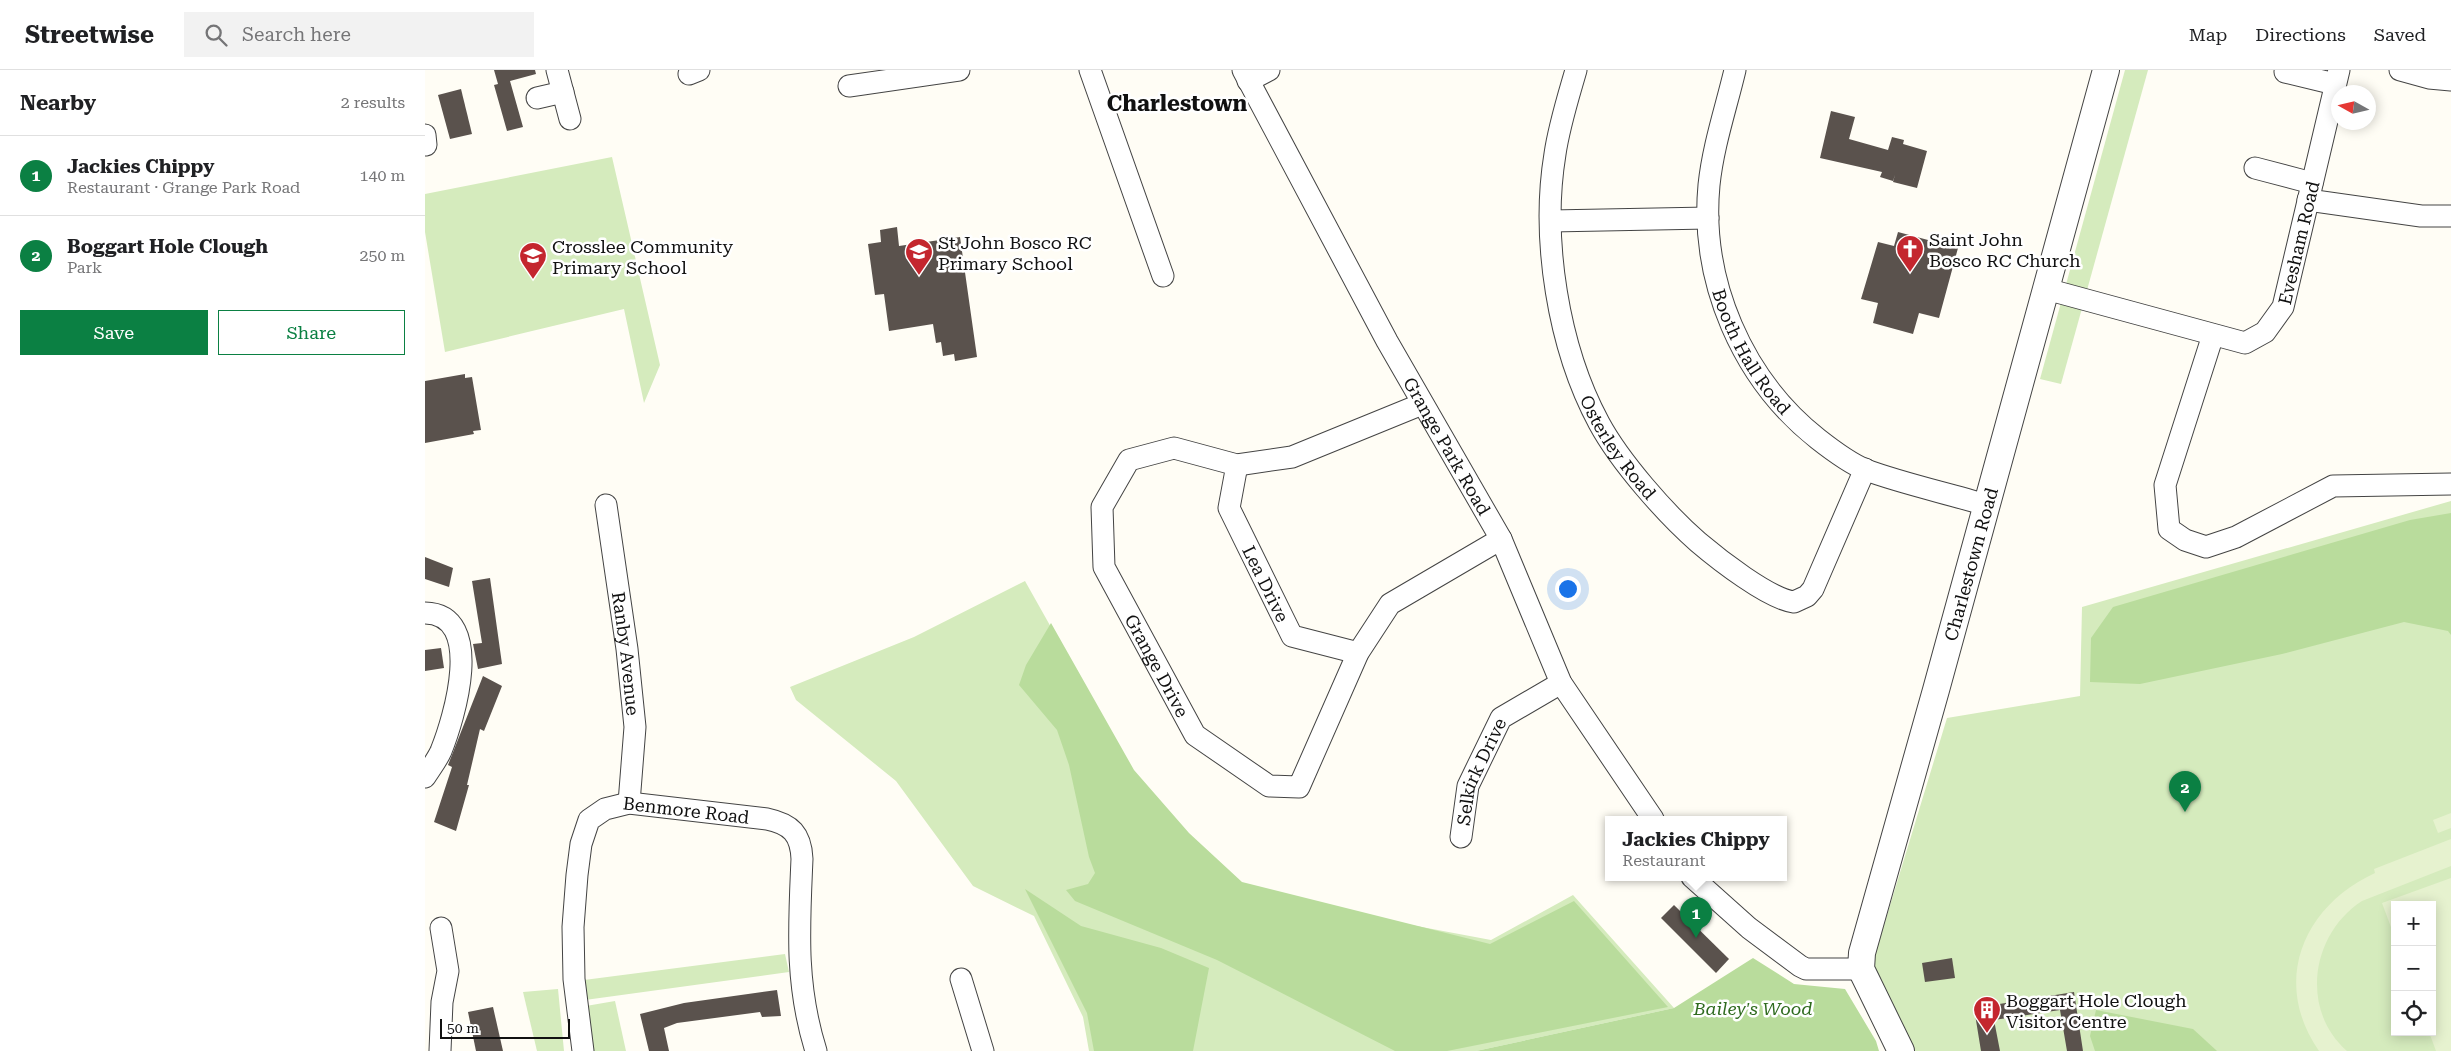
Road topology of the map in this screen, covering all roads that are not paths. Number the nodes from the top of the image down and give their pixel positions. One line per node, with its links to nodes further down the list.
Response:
1 (557, 70): 15 (street)
2 (959, 70): 10 (street)
3 (1090, 70): 23 (street)
4 (1269, 70): 11 (street)
5 (1576, 70): 22 (street, Osterley Road)
6 (1735, 70): 21 (street, Booth Hall Road)
7 (2106, 70): 24 (street, Charlestown Road)
8 (2400, 70): 13 (street)
9 (2285, 72): 12 (street)
10 (888, 75): 14 (street)
11 (1245, 75): 26 (street, Grange Park Road)
12 (2337, 77): 19 (street, Evesham Road)
13 (2451, 80)
14 (849, 86)
15 (563, 92): 16 (street); 17 (street)
16 (537, 98)
17 (570, 119)
18 (2255, 168): 19 (street)
19 (2310, 192): 20 (street); 25 (street, Evesham Road)
20 (2451, 216)
21 (1708, 218): 22 (street); 28 (street, Booth Hall Road)
22 (1551, 220): 28 (street, Osterley Road)
23 (1163, 276)
24 (2046, 289): 25 (street, Evesham Road); 30 (street, Charlestown Road)
25 (2213, 336): 29 (street)
26 (1422, 404): 27 (street, Grange Drive); 32 (street, Grange Park Road)
27 (1237, 465): 34 (street, Lea Drive); 34 (street, Grange Drive)
28 (1865, 469): 30 (street, Booth Hall Road)
29 (2451, 484)
30 (1986, 504): 42 (street, Charlestown Road)
31 (606, 505): 37 (street, Ranby Avenue)
32 (1501, 539): 34 (street, Grange Drive); 35 (street, Grange Park Road)
33 (425, 613): 36 (street)
34 (1358, 653)
35 (1561, 683): 38 (street, Grange Park Road); 39 (street, Selkirk Drive)
36 (425, 777)
37 (629, 803): 45 (street, Benmore Road); 46 (street, Benmore Road)
38 (1651, 816)
39 (1461, 837)
40 (1696, 881): 42 (street)
41 (441, 928): 44 (street)
42 (1861, 969): 48 (street)
43 (961, 979): 47 (street)
44 (440, 1051)
45 (583, 1051)
46 (816, 1051)
47 (983, 1051)
48 (1901, 1051)

